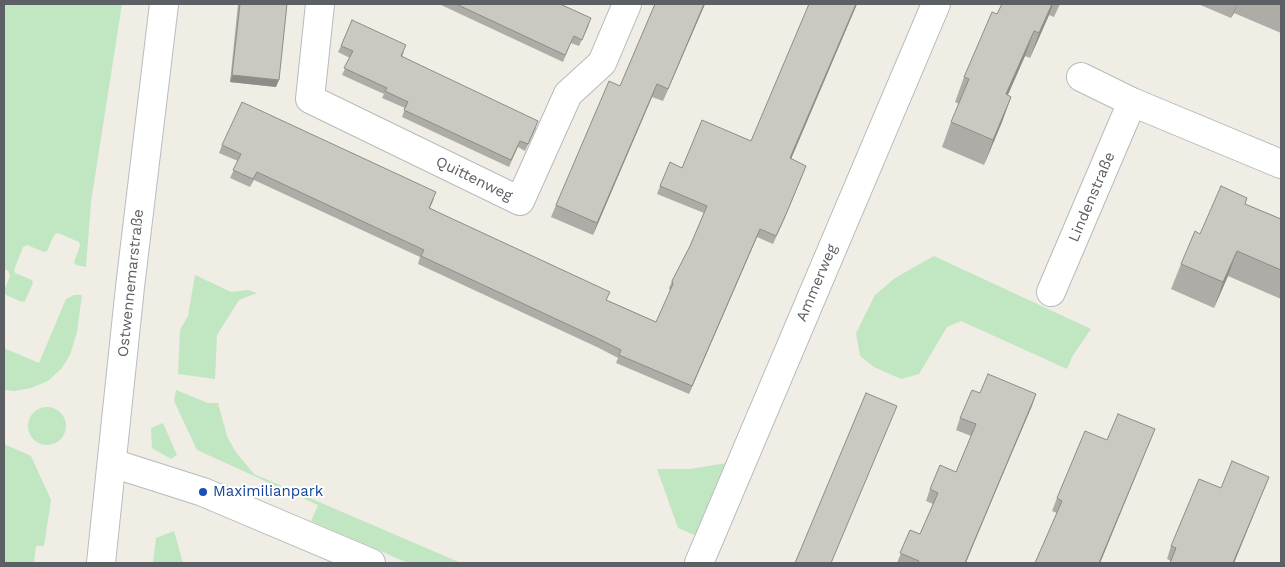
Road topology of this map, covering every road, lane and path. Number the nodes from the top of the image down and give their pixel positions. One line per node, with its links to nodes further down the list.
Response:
1 (164, 4): 9 (street, Ostwennemarstraße)
2 (320, 4): 3 (street, Quittenweg)
3 (628, 4)
4 (936, 4): 12 (street, Ammerweg)
5 (1081, 77): 6 (street)
6 (1132, 102): 7 (street); 8 (street, Lindenstraße)
7 (1281, 164)
8 (1051, 292)
9 (112, 463): 10 (street, Ostwennemarstraße); 11 (street)
10 (101, 563)
11 (370, 563)
12 (698, 563)

